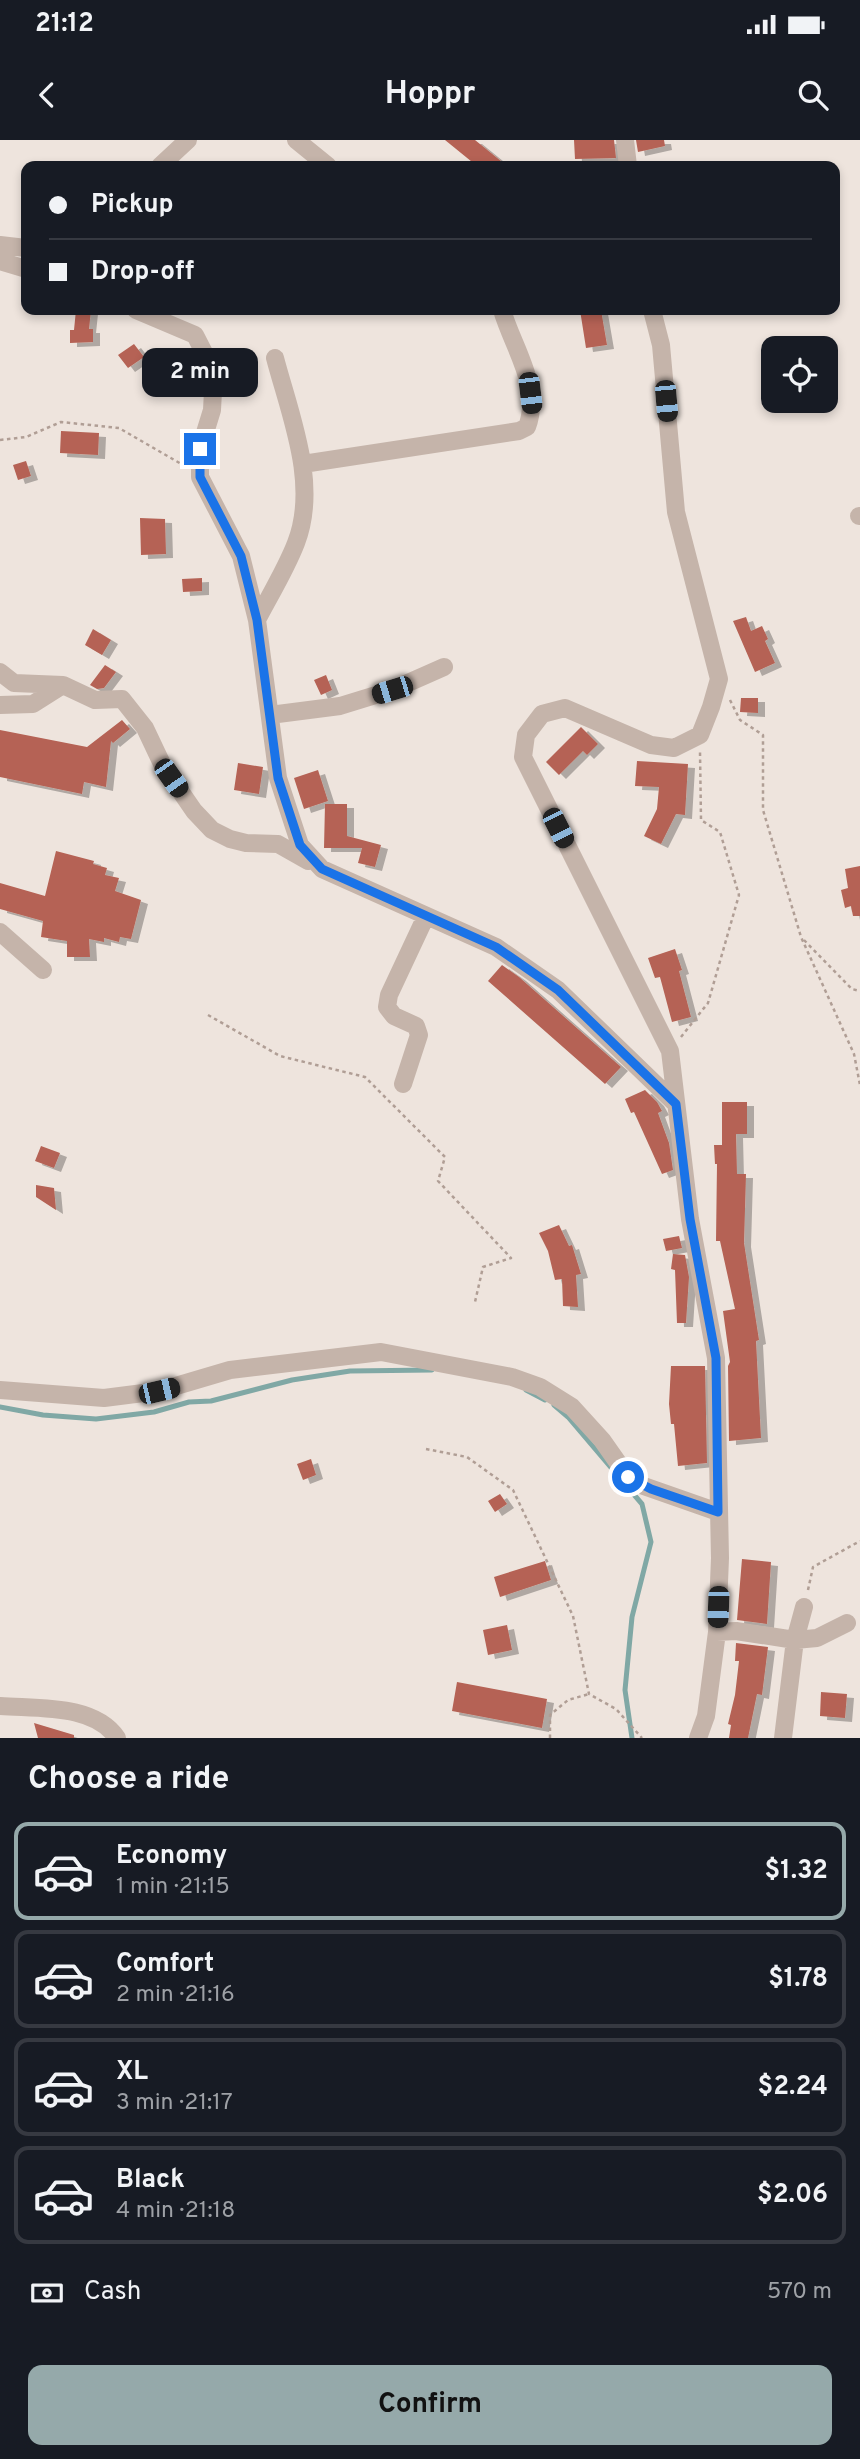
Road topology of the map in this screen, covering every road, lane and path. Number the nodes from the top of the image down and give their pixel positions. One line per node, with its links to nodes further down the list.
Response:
1 (188, 140): 4 (street)
2 (296, 140): 5 (street)
3 (625, 140): 6 (street)
4 (165, 161)
5 (322, 161)
6 (627, 161)
7 (0, 245): 8 (street)
8 (21, 247)
9 (0, 261): 10 (street)
10 (21, 268)
11 (148, 315): 17 (street)
12 (504, 315): 16 (street)
13 (653, 315): 21 (street)
14 (275, 358): 16 (street)
15 (0, 440): 17 (path)
16 (303, 464): 18 (street)
17 (200, 477): 18 (street)
18 (257, 620): 24 (street)
19 (444, 667): 24 (street)
20 (0, 672): 22 (street)
21 (719, 679): 25 (street); 29 (path)
22 (63, 685): 23 (street); 26 (street)
23 (0, 705)
24 (270, 715): 26 (street)
25 (700, 734): 33 (path); 33 (street)
26 (322, 869): 27 (street)
27 (426, 916): 34 (street); 36 (street)
28 (0, 932): 30 (street)
29 (801, 937): 31 (path); 35 (path)
30 (43, 970)
31 (860, 991)
32 (208, 1015): 37 (path)
33 (670, 1051): 36 (street)
34 (403, 1084)
35 (860, 1085)
36 (676, 1104): 40 (street)
37 (475, 1302)
38 (0, 1390): 40 (street)
39 (426, 1449): 46 (path)
40 (718, 1512): 44 (street)
41 (860, 1541): 42 (path)
42 (804, 1607): 45 (street)
43 (847, 1622): 45 (street)
44 (717, 1632): 45 (street); 51 (street)
45 (795, 1640): 52 (street)
46 (589, 1694): 49 (path); 50 (path)
47 (0, 1706): 48 (street)
48 (117, 1738)
49 (550, 1738)
50 (642, 1738)
51 (698, 1738)
52 (783, 1738)

